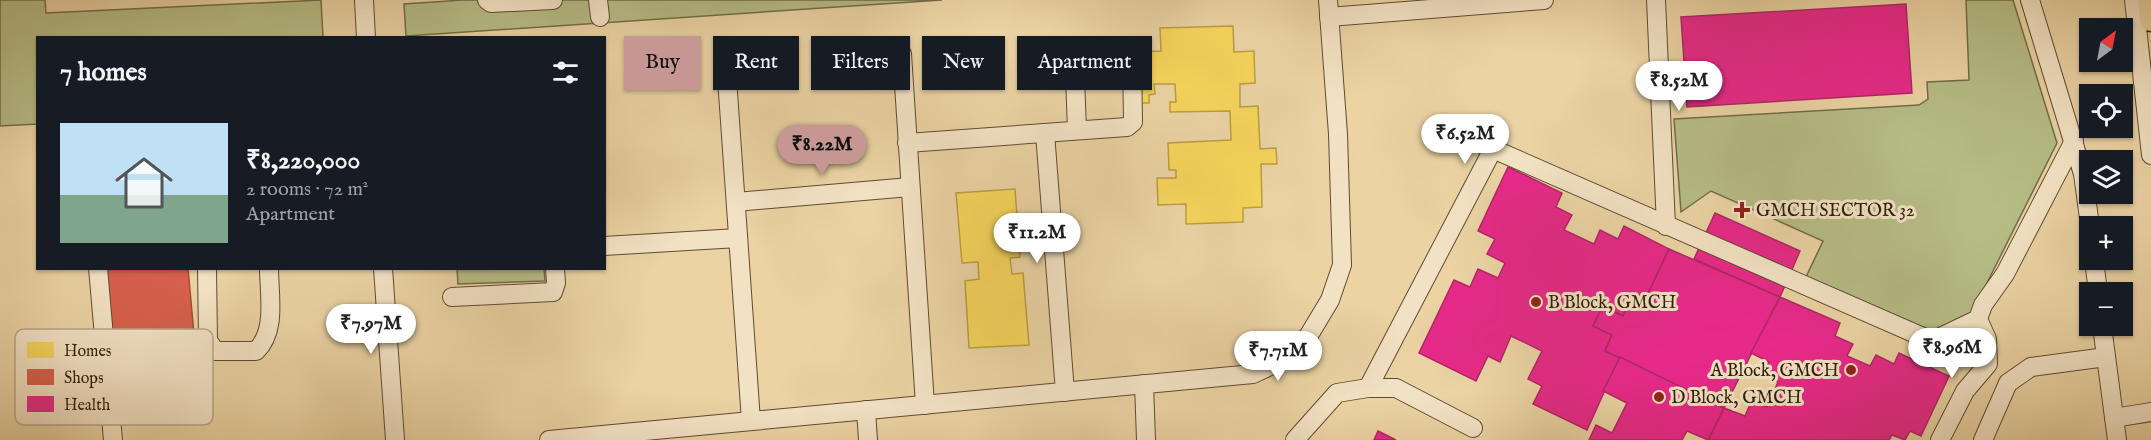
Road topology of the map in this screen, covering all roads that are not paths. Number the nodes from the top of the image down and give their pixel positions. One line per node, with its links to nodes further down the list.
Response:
1 (368, 0): 11 (street)
2 (487, 0): 3 (street)
3 (553, 0)
4 (1544, 0): 9 (street)
5 (1656, 0): 24 (street)
6 (2030, 0): 18 (street)
7 (2134, 0): 20 (street)
8 (2149, 0): 10 (main road)
9 (1329, 8): 39 (street)
10 (2151, 20)
11 (366, 36)
12 (728, 90): 22 (street)
13 (904, 90): 19 (street)
14 (1076, 90): 16 (street)
15 (1133, 90): 16 (street)
16 (1077, 130): 17 (street)
17 (1045, 133): 19 (street); 41 (street)
18 (2074, 141): 23 (street); 33 (street)
19 (908, 143): 21 (street)
20 (2151, 155)
21 (910, 187): 22 (street); 42 (street)
22 (736, 202): 25 (street)
23 (2089, 216)
24 (1666, 226): 33 (street); 40 (street)
25 (738, 238): 26 (street); 46 (street)
26 (606, 246)
27 (98, 270): 34 (street)
28 (207, 270): 35 (street)
29 (269, 270): 37 (street)
30 (383, 270): 51 (street)
31 (555, 270): 32 (street)
32 (452, 297)
33 (1978, 319): 56 (street)
34 (103, 329)
35 (208, 329)
36 (2103, 336): 38 (street)
37 (213, 348)
38 (2106, 357): 45 (street); 57 (street)
39 (1144, 384): 41 (street); 54 (street)
40 (1368, 388): 48 (street); 55 (street)
41 (1065, 392): 42 (street)
42 (925, 405): 43 (street)
43 (866, 410): 46 (street); 53 (street)
44 (2151, 412): 45 (street)
45 (2114, 418): 58 (street)
46 (752, 421): 49 (street)
47 (112, 425): 50 (street)
48 (1473, 428)
49 (648, 435): 52 (street)
50 (113, 440)
51 (395, 440)
52 (549, 440)
53 (868, 440)
54 (1146, 440)
55 (1295, 440)
56 (1940, 440)
57 (1983, 440)
58 (2117, 440)

